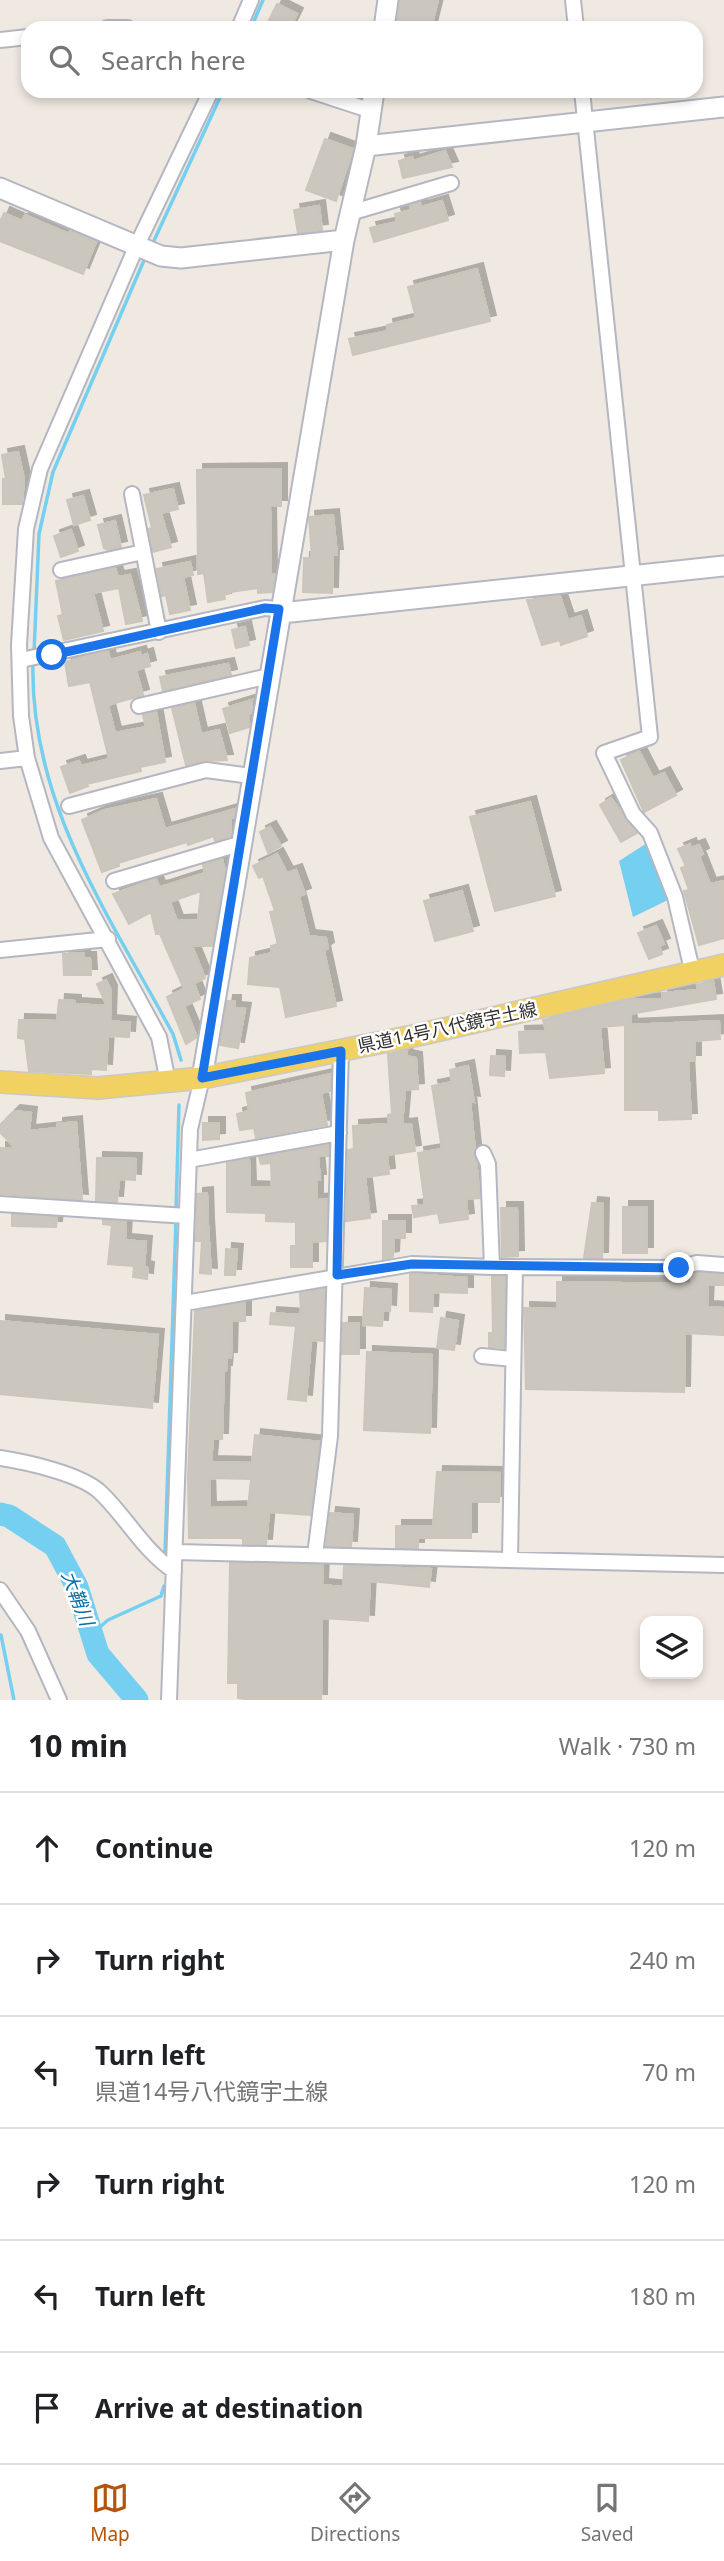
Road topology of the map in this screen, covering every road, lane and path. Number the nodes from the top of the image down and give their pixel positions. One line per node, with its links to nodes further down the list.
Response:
1 (251, 0): 4 (street)
2 (388, 0): 5 (street)
3 (573, 0): 6 (street)
4 (242, 21)
5 (385, 21)
6 (575, 21)
7 (21, 38): 8 (street)
8 (0, 40)
9 (208, 98): 20 (street)
10 (354, 98): 12 (street)
11 (583, 98): 14 (street)
12 (373, 101): 15 (street)
13 (724, 107): 14 (street)
14 (585, 122): 15 (street); 25 (street)
15 (366, 146): 18 (street)
16 (451, 183): 18 (street)
17 (0, 188): 20 (street)
18 (351, 213): 19 (street)
19 (344, 240): 20 (street); 26 (street)
20 (147, 249): 28 (street)
21 (132, 494): 22 (street)
22 (143, 552): 24 (street); 27 (street)
23 (724, 566): 25 (street)
24 (61, 570)
25 (632, 575): 26 (street); 40 (street)
26 (279, 609): 27 (street); 29 (street)
27 (159, 632): 28 (street)
28 (26, 659): 31 (street)
29 (269, 676): 30 (street); 33 (street)
30 (139, 706)
31 (27, 758): 32 (street); 37 (street)
32 (0, 761)
33 (250, 776): 34 (street); 35 (street)
34 (69, 806)
35 (239, 844): 36 (street); 42 (street)
36 (114, 881)
37 (108, 940): 38 (street); 44 (street)
38 (0, 950)
39 (724, 965): 40 (main road, 県道14号八代鏡宇土線)
40 (692, 970): 41 (main road, 県道14号八代鏡宇土線)
41 (341, 1051): 42 (main road, 県道14号八代鏡宇土線); 45 (street)
42 (202, 1078): 44 (main road, 県道14号八代鏡宇土線); 47 (street)
43 (0, 1082): 44 (main road, 県道14号八代鏡宇土線)
44 (168, 1082)
45 (339, 1132): 47 (street); 53 (street)
46 (483, 1153): 51 (street)
47 (189, 1160): 49 (street)
48 (0, 1205): 49 (street)
49 (185, 1216): 54 (street)
50 (724, 1265): 52 (street)
51 (492, 1267): 52 (street); 53 (street)
52 (515, 1267): 56 (street)
53 (337, 1275): 54 (street); 59 (street)
54 (185, 1303): 58 (street)
55 (482, 1356): 56 (street)
56 (513, 1359): 60 (street)
57 (0, 1458): 62 (street)
58 (176, 1552): 59 (street); 62 (street)
59 (315, 1555): 60 (street)
60 (510, 1560): 61 (street)
61 (724, 1565)
62 (174, 1571): 64 (street)
63 (0, 1590): 65 (street)
64 (170, 1695)
65 (59, 1700)

